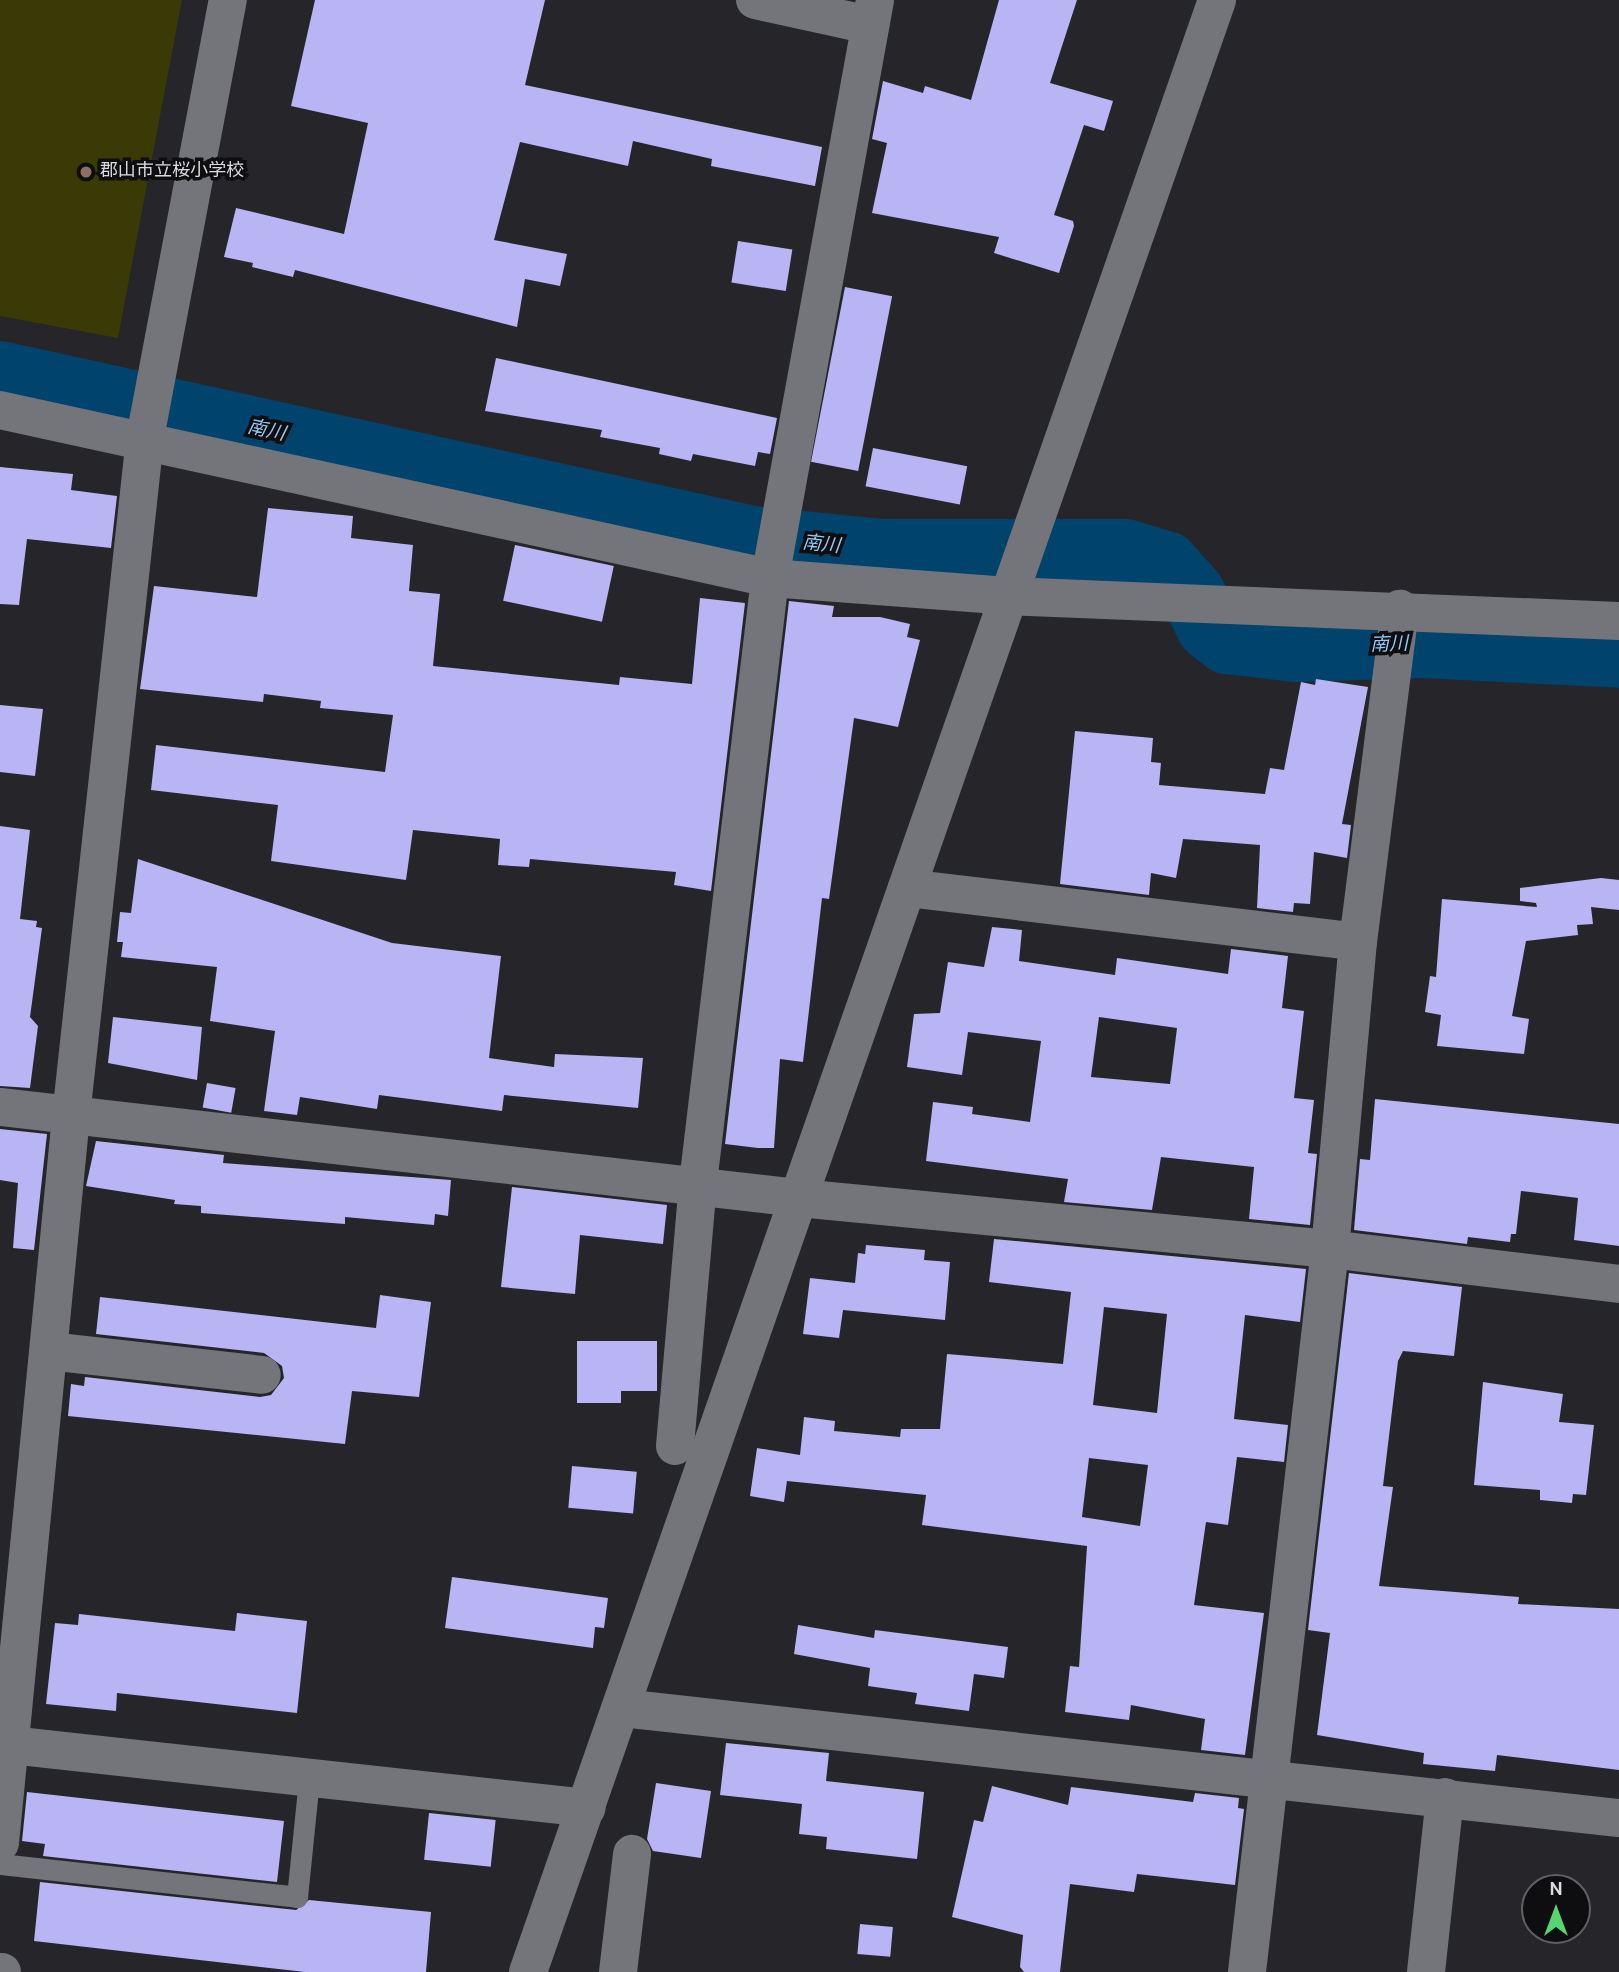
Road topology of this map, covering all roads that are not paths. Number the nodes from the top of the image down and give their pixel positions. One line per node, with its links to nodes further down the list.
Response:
1 (228, 0): 6 (street)
2 (755, 0): 4 (street)
3 (1217, 0): 8 (street)
4 (872, 13): 7 (street)
5 (0, 410): 6 (street)
6 (145, 439): 7 (street); 14 (street)
7 (770, 578): 8 (street); 15 (street)
8 (1007, 596): 9 (street); 11 (street)
9 (1400, 609): 10 (street); 12 (street)
10 (1619, 621)
11 (907, 888): 12 (street); 16 (street)
12 (1358, 942): 17 (street)
13 (0, 1107): 14 (street)
14 (71, 1116): 15 (street); 19 (street)
15 (698, 1184): 16 (street); 21 (street)
16 (799, 1198): 17 (street); 22 (street)
17 (1330, 1249): 18 (street); 24 (street)
18 (1619, 1284)
19 (49, 1350): 20 (street); 23 (street)
20 (262, 1375)
21 (674, 1446)
22 (622, 1708): 24 (street); 27 (street)
23 (6, 1745): 25 (street); 29 (street)
24 (1269, 1777): 26 (street); 34 (street)
25 (309, 1778): 27 (street); 31 (lane)
26 (1445, 1797): 28 (street); 35 (street)
27 (587, 1808): 32 (street)
28 (1619, 1818)
29 (0, 1843)
30 (632, 1854): 33 (street)
31 (0, 1864)
32 (528, 1972)
33 (618, 1972)
34 (1247, 1972)
35 (1426, 1972)

